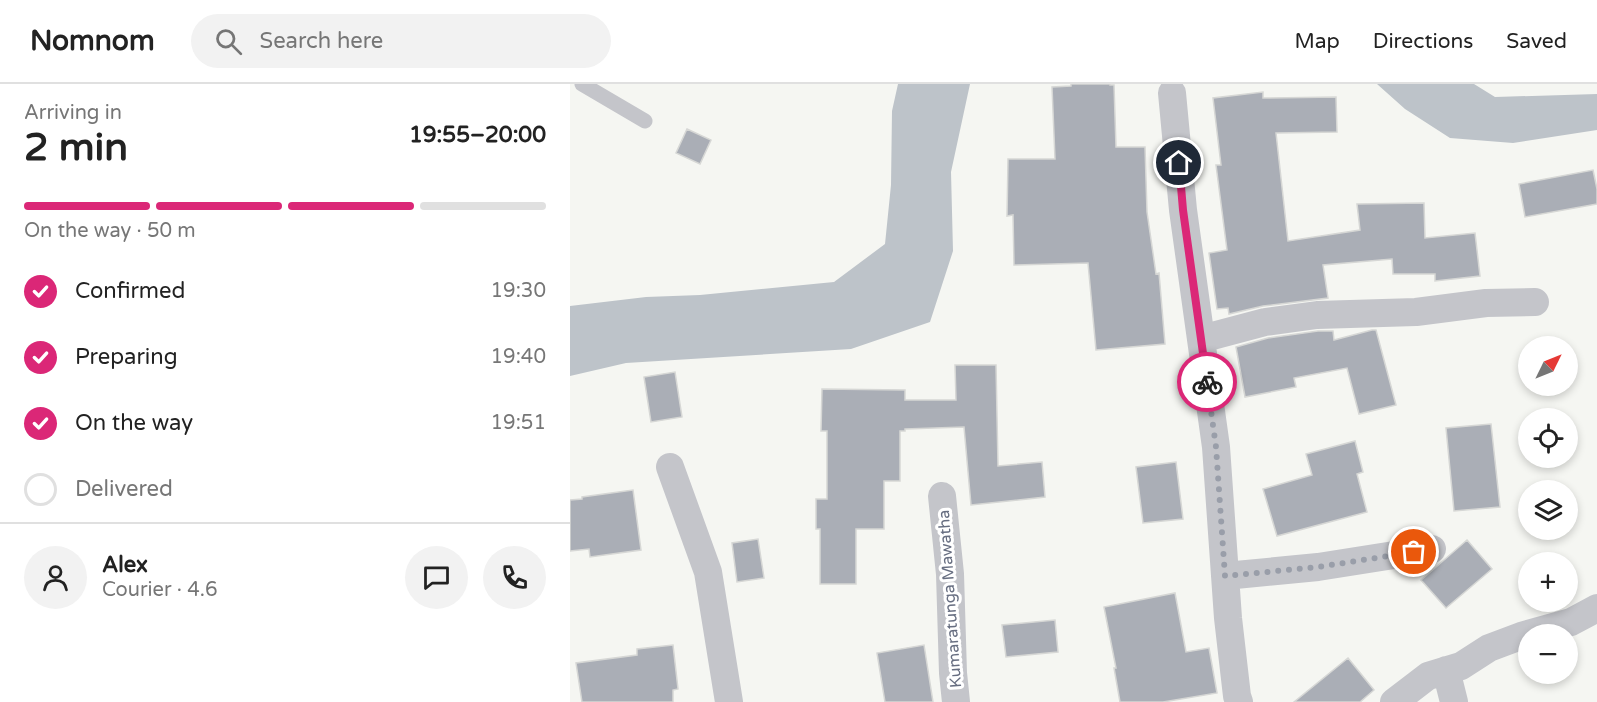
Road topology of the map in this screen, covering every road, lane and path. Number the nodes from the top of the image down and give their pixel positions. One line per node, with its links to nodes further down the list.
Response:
1 (582, 84): 3 (lane)
2 (1172, 93): 5 (street)
3 (645, 121)
4 (1535, 302): 5 (street)
5 (1201, 339): 9 (street)
6 (670, 467): 12 (street)
7 (942, 496): 13 (street, Kumaratunga Mawatha)
8 (1432, 549): 9 (street)
9 (1225, 576): 14 (street)
10 (1597, 608): 11 (street)
11 (1446, 670): 15 (street); 16 (street)
12 (729, 702)
13 (956, 702)
14 (1239, 702)
15 (1394, 702)
16 (1454, 702)

